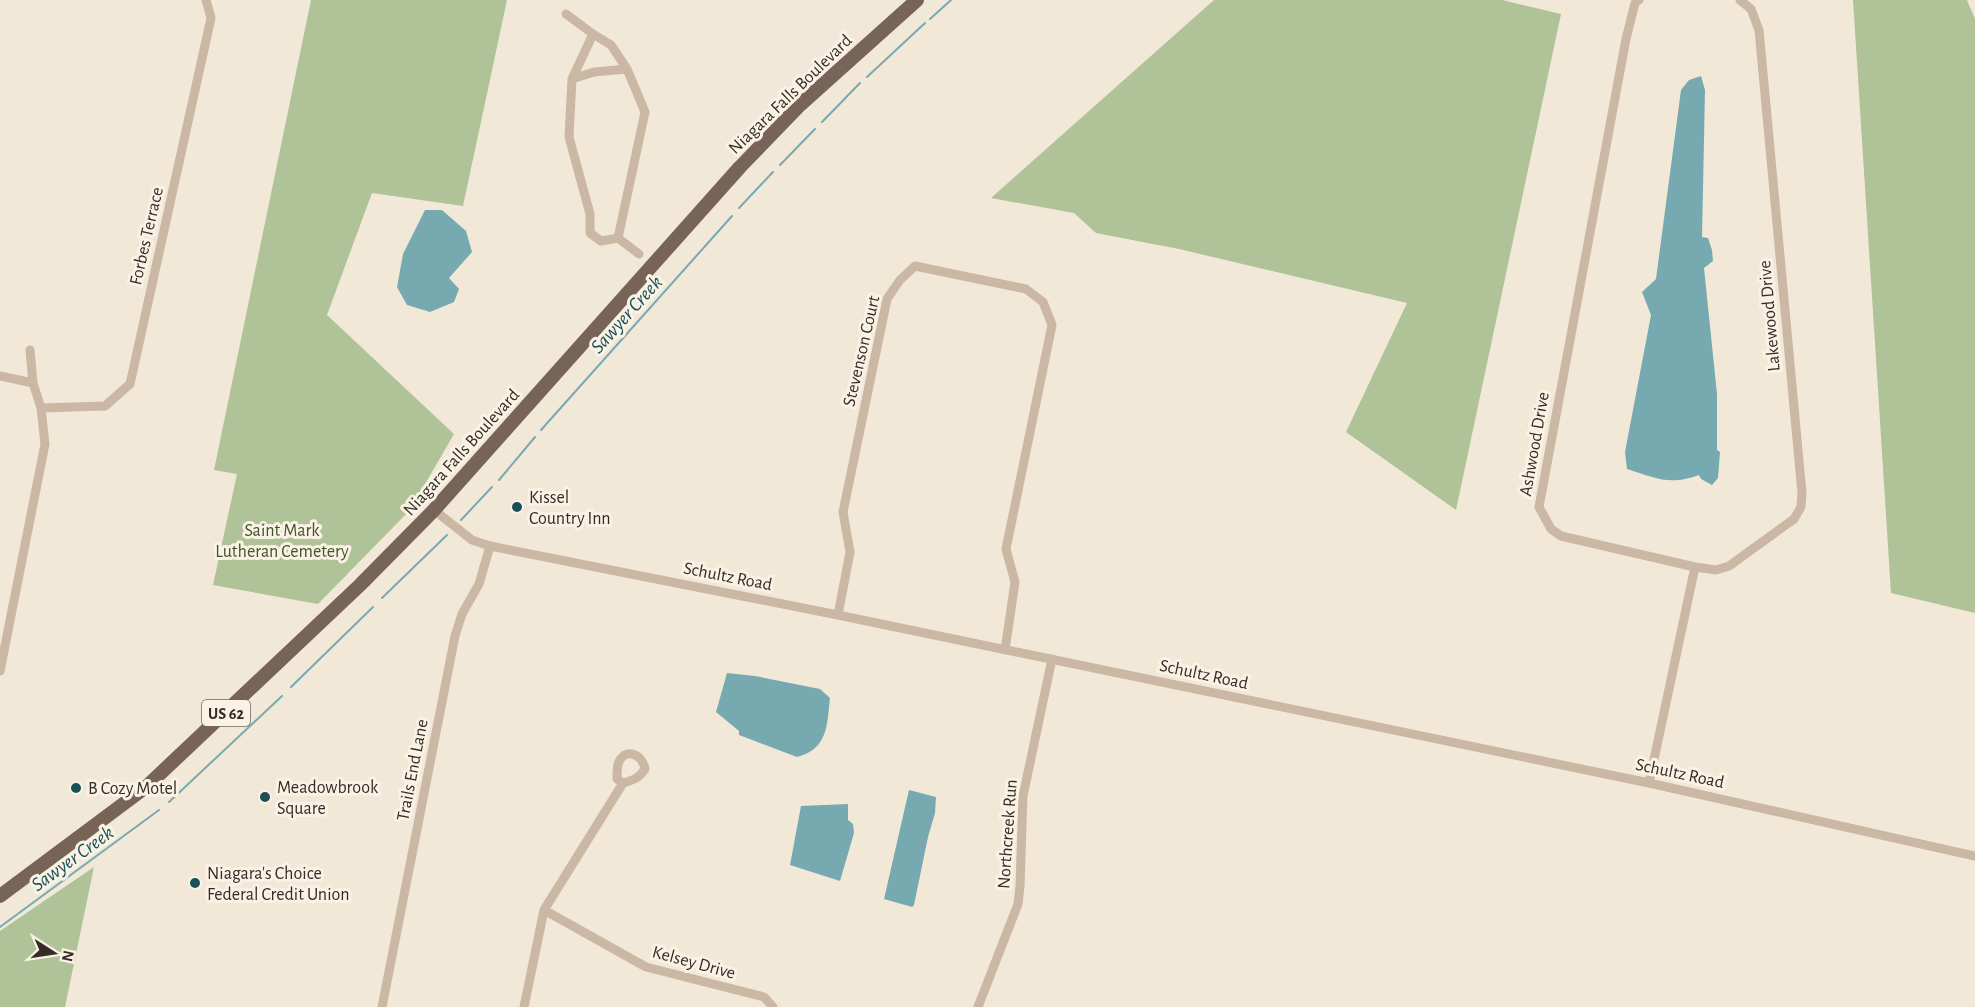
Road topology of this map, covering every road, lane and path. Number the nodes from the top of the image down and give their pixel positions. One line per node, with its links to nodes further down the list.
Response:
1 (206, 0): 14 (street, Forbes Terrace)
2 (917, 0): 15 (main road, Niagara Falls Boulevard / US 62)
3 (1639, 0): 17 (street, Ashwood Drive)
4 (1740, 0): 17 (street, Lakewood Drive)
5 (566, 14): 6 (street)
6 (593, 34): 7 (street); 8 (street)
7 (627, 69): 8 (street); 9 (street)
8 (572, 79): 9 (street)
9 (618, 238): 10 (street)
10 (639, 254)
11 (30, 350): 13 (street)
12 (0, 376): 13 (street)
13 (33, 383): 14 (street)
14 (41, 408): 21 (street)
15 (434, 510): 16 (street, Schultz Road); 25 (main road, Niagara Falls Boulevard / US 62)
16 (490, 546): 18 (street, Schultz Road); 27 (street, Trails End Lane)
17 (1695, 567): 23 (street)
18 (838, 615): 19 (street, Schultz Road); 19 (street, Stevenson Court)
19 (1005, 650): 20 (street, Schultz Road)
20 (1052, 659): 23 (street, Schultz Road); 30 (street, Northcreek Run)
21 (0, 671)
22 (623, 783): 26 (street)
23 (1649, 783): 24 (street, Schultz Road)
24 (1975, 856)
25 (0, 896)
26 (544, 910): 28 (street); 29 (street, Kelsey Drive)
27 (382, 1007)
28 (524, 1007)
29 (773, 1007)
30 (978, 1007)

